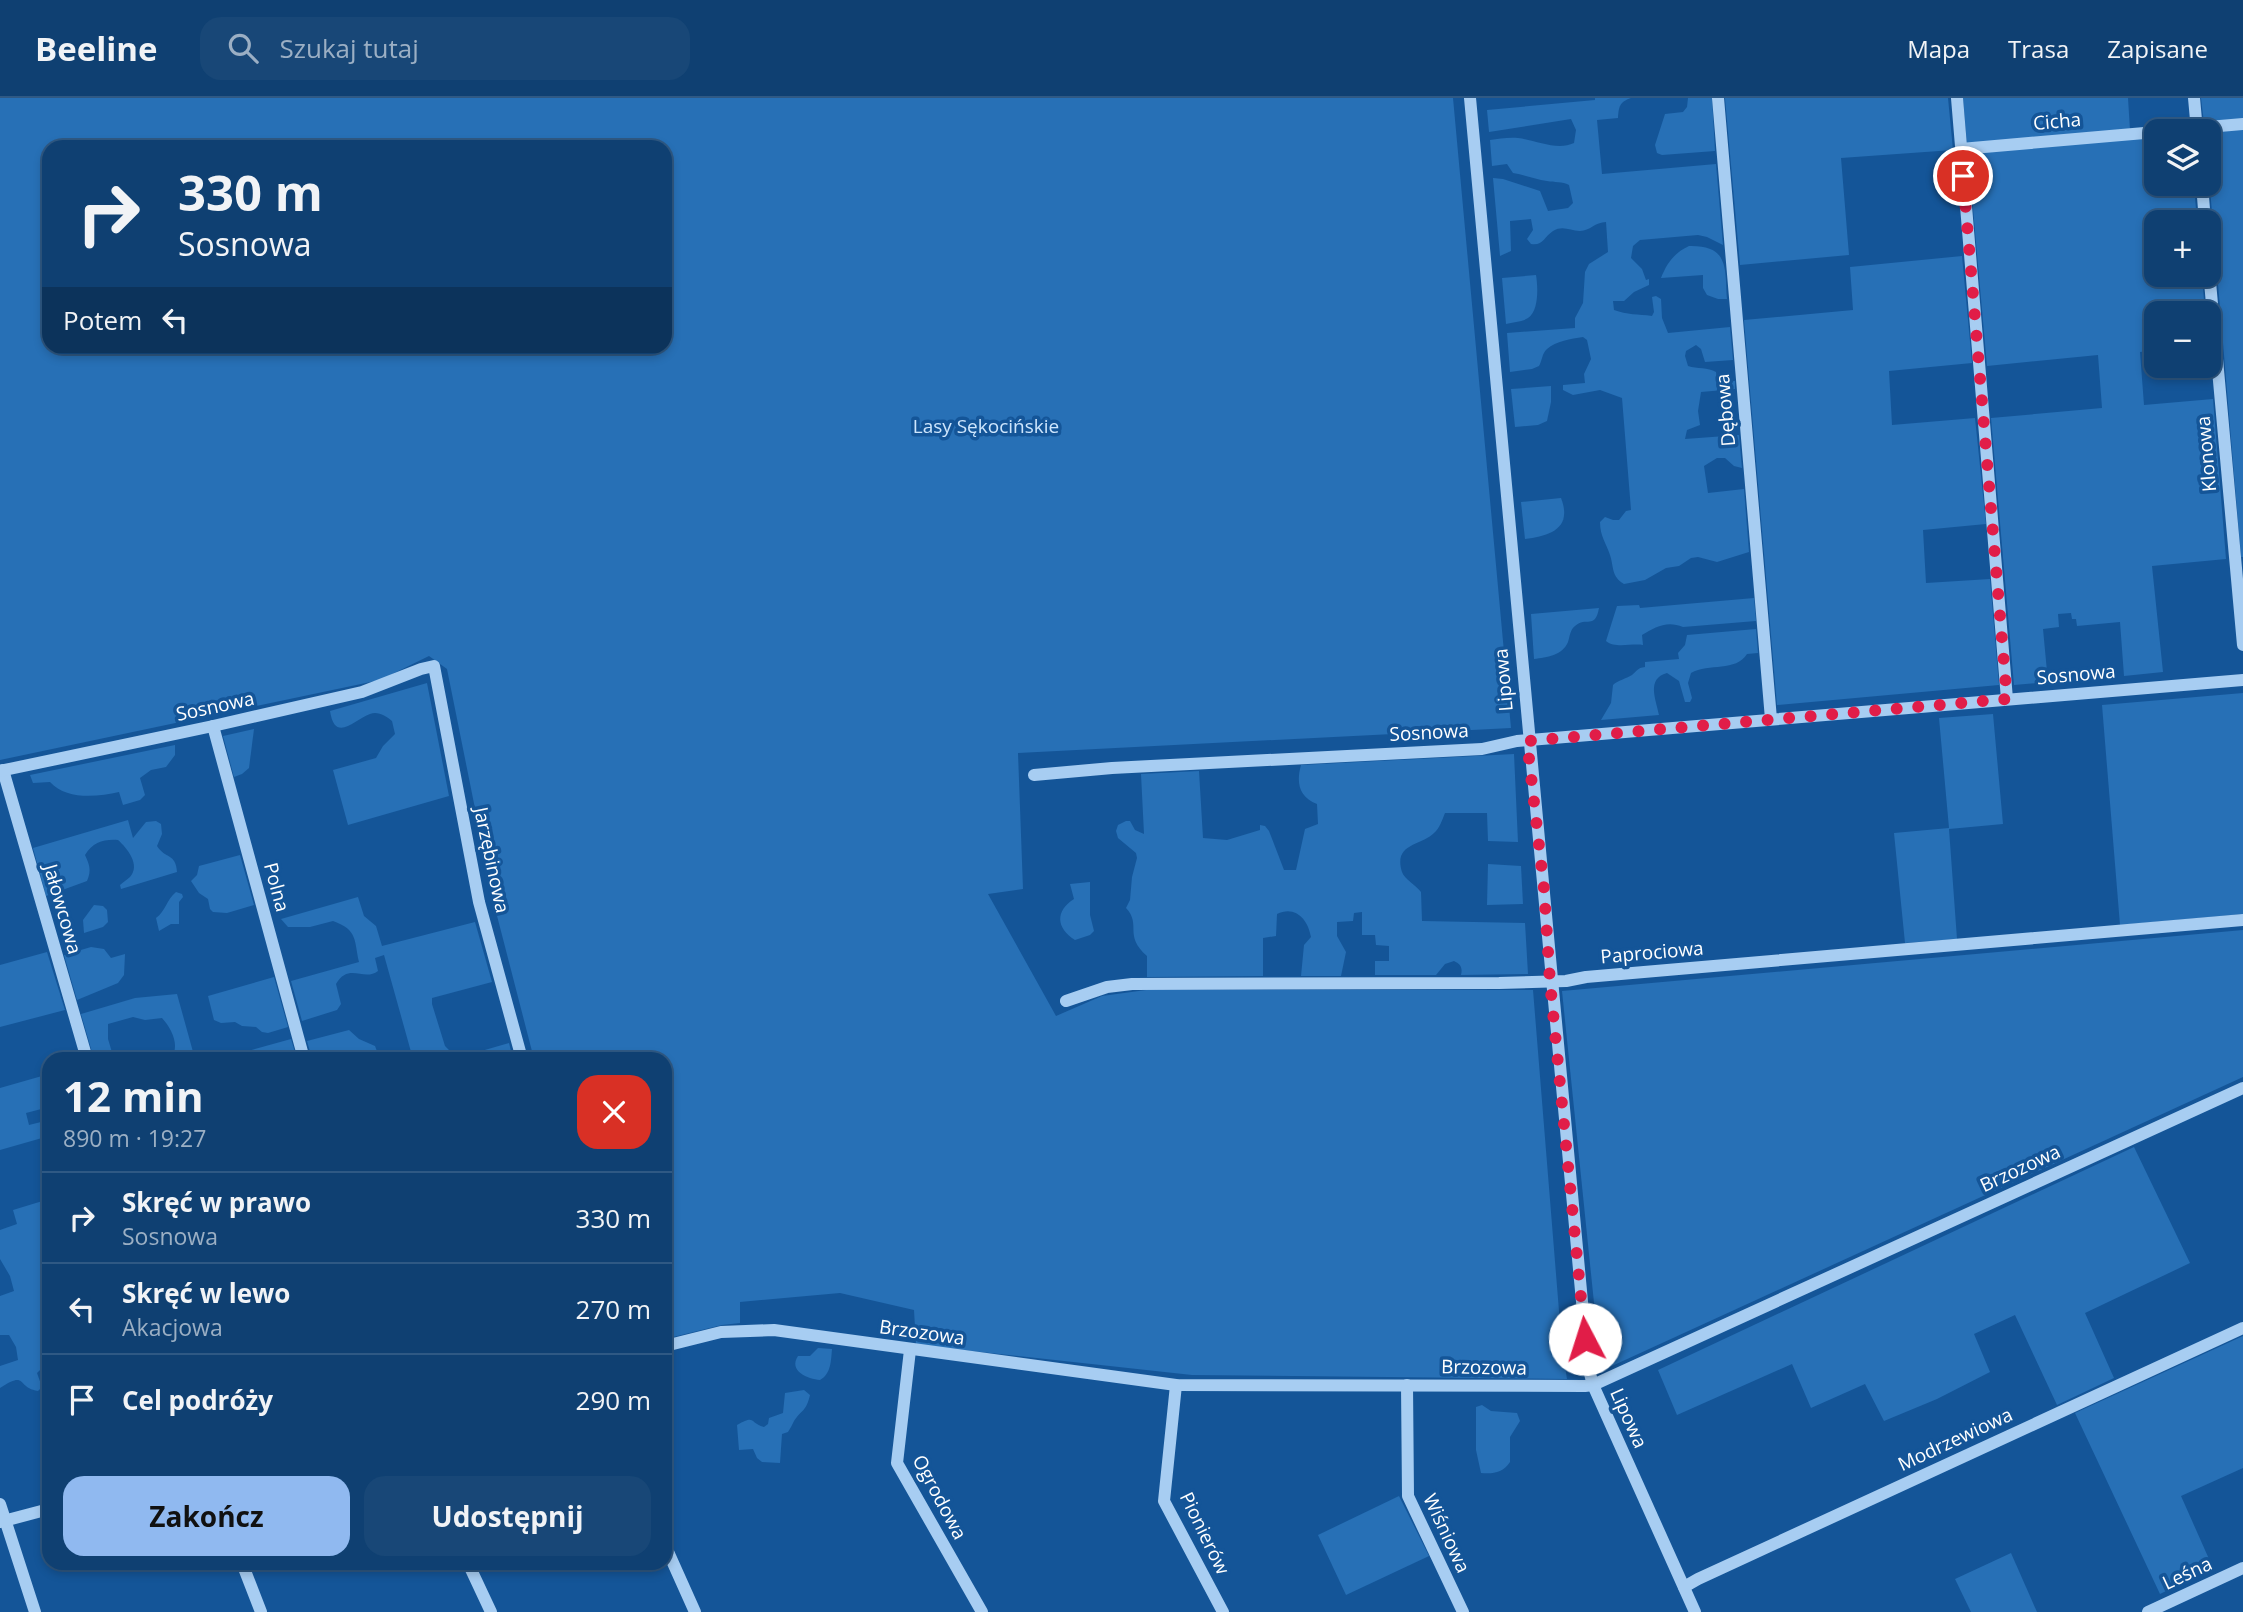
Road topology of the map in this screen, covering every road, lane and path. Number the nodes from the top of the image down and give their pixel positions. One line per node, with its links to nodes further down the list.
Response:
1 (1470, 98): 17 (street, Lipowa)
2 (1717, 98): 15 (street, Dębowa)
3 (1956, 98): 9 (street)
4 (2194, 98): 5 (street)
5 (2196, 119)
6 (2243, 124): 7 (street)
7 (2221, 127)
8 (2144, 133): 9 (street, Cicha)
9 (1961, 149): 14 (street)
10 (2210, 287): 11 (street, Klonowa)
11 (2243, 645)
12 (434, 666): 16 (street, Sosnowa); 25 (street, Jarzębinowa)
13 (2243, 680): 14 (street, Sosnowa)
14 (2007, 699): 15 (street, Sosnowa)
15 (1771, 719): 17 (street, Sosnowa)
16 (213, 726): 18 (street, Sosnowa); 24 (street, Polna)
17 (1527, 741): 19 (street, Sosnowa); 21 (street, Lipowa)
18 (1, 770): 23 (street, Jałowcowa)
19 (1034, 775)
20 (2243, 920): 21 (street, Paprociowa)
21 (1550, 982): 22 (street, Paprociowa); 32 (street, Lipowa)
22 (1066, 1001)
23 (84, 1052)
24 (302, 1052)
25 (520, 1052)
26 (2243, 1088): 32 (street, Brzozowa)
27 (2243, 1328): 40 (street, Modrzewiowa)
28 (672, 1344): 29 (street, Brzozowa)
29 (910, 1350): 30 (street, Brzozowa); 45 (street, Ogrodowa)
30 (1176, 1385): 31 (street, Brzozowa); 46 (street, Pionierów)
31 (1407, 1385): 32 (street, Brzozowa); 47 (street, Wiśniowa)
32 (1593, 1385): 40 (street, Lipowa)
33 (0, 1504): 35 (street)
34 (42, 1511): 35 (street)
35 (3, 1521): 41 (street)
36 (672, 1561): 44 (street)
37 (2243, 1568): 49 (street, Leśna)
38 (245, 1570): 42 (street)
39 (471, 1570): 43 (street)
40 (1684, 1587): 48 (street, Lipowa)
41 (35, 1612)
42 (261, 1612)
43 (491, 1612)
44 (695, 1612)
45 (982, 1612)
46 (1223, 1612)
47 (1463, 1612)
48 (1695, 1612)
49 (2148, 1612)

